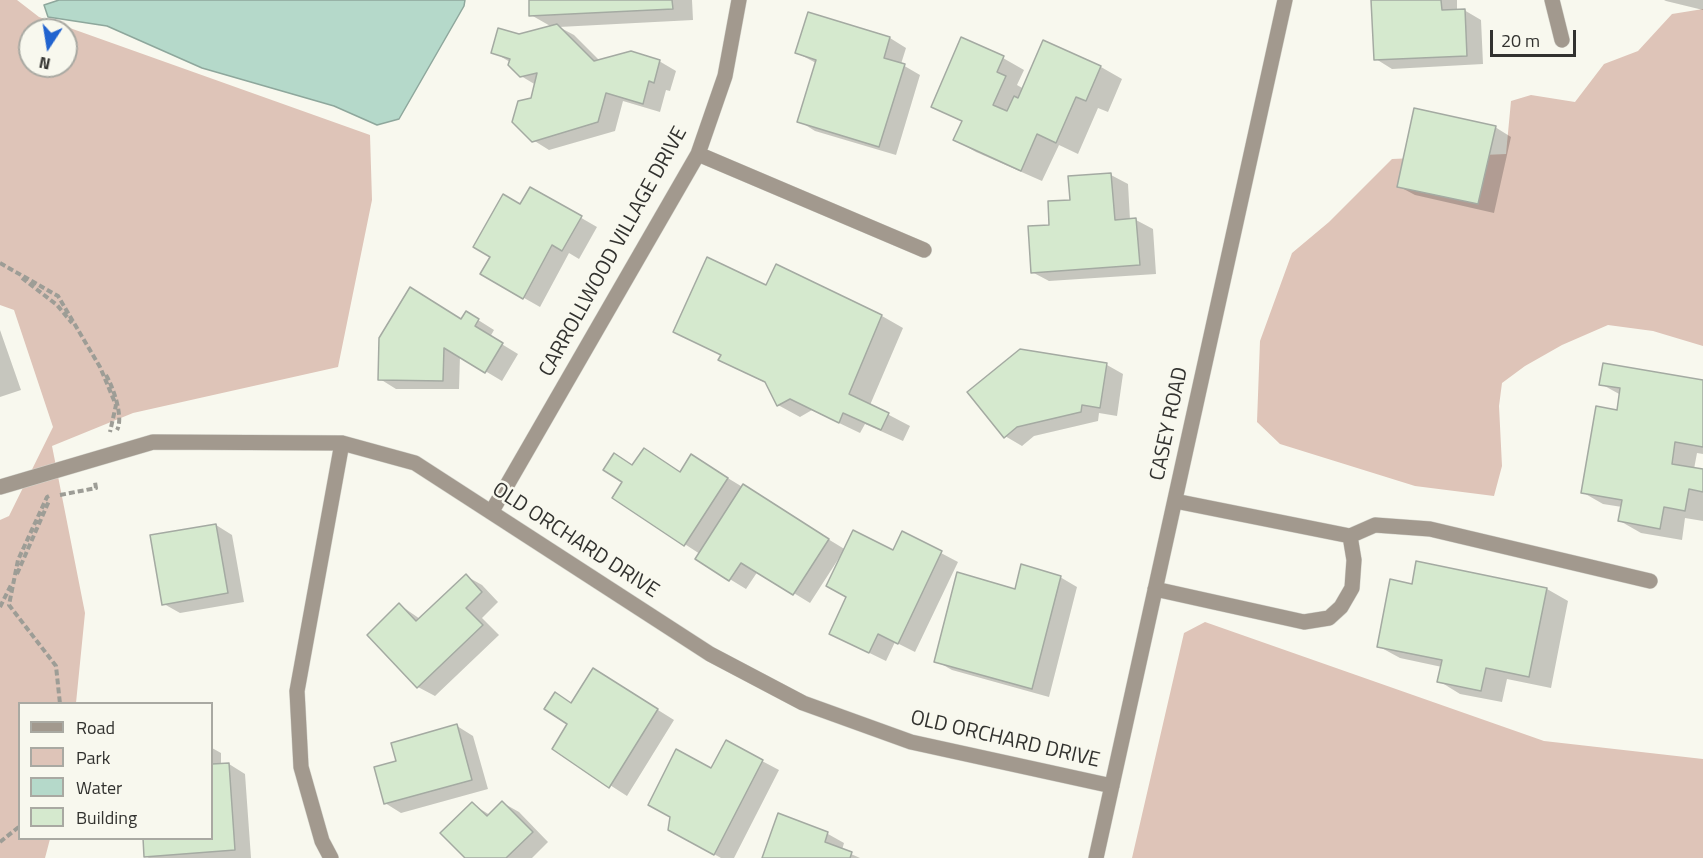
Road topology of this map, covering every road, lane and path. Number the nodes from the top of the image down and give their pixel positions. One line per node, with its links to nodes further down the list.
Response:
1 (739, 0): 5 (street, CARROLLWOOD VILLAGE DRIVE)
2 (1285, 0): 12 (street, CASEY ROAD)
3 (1552, 0): 4 (street)
4 (1562, 40)
5 (698, 154): 6 (street); 13 (street, CARROLLWOOD VILLAGE DRIVE)
6 (924, 250)
7 (0, 262): 8 (path)
8 (116, 433)
9 (342, 442): 10 (street, OLD ORCHARD DRIVE); 13 (street, OLD ORCHARD DRIVE); 21 (street)
10 (0, 487)
11 (49, 501): 17 (path)
12 (1174, 501): 14 (street); 16 (street, CASEY ROAD)
13 (492, 512): 18 (street, OLD ORCHARD DRIVE)
14 (1350, 536): 15 (street); 16 (street)
15 (1650, 581)
16 (1155, 589): 18 (street, CASEY ROAD)
17 (0, 607)
18 (1112, 786): 22 (street, CASEY ROAD)
19 (18, 828): 20 (path)
20 (0, 842)
21 (331, 858)
22 (1096, 858)

